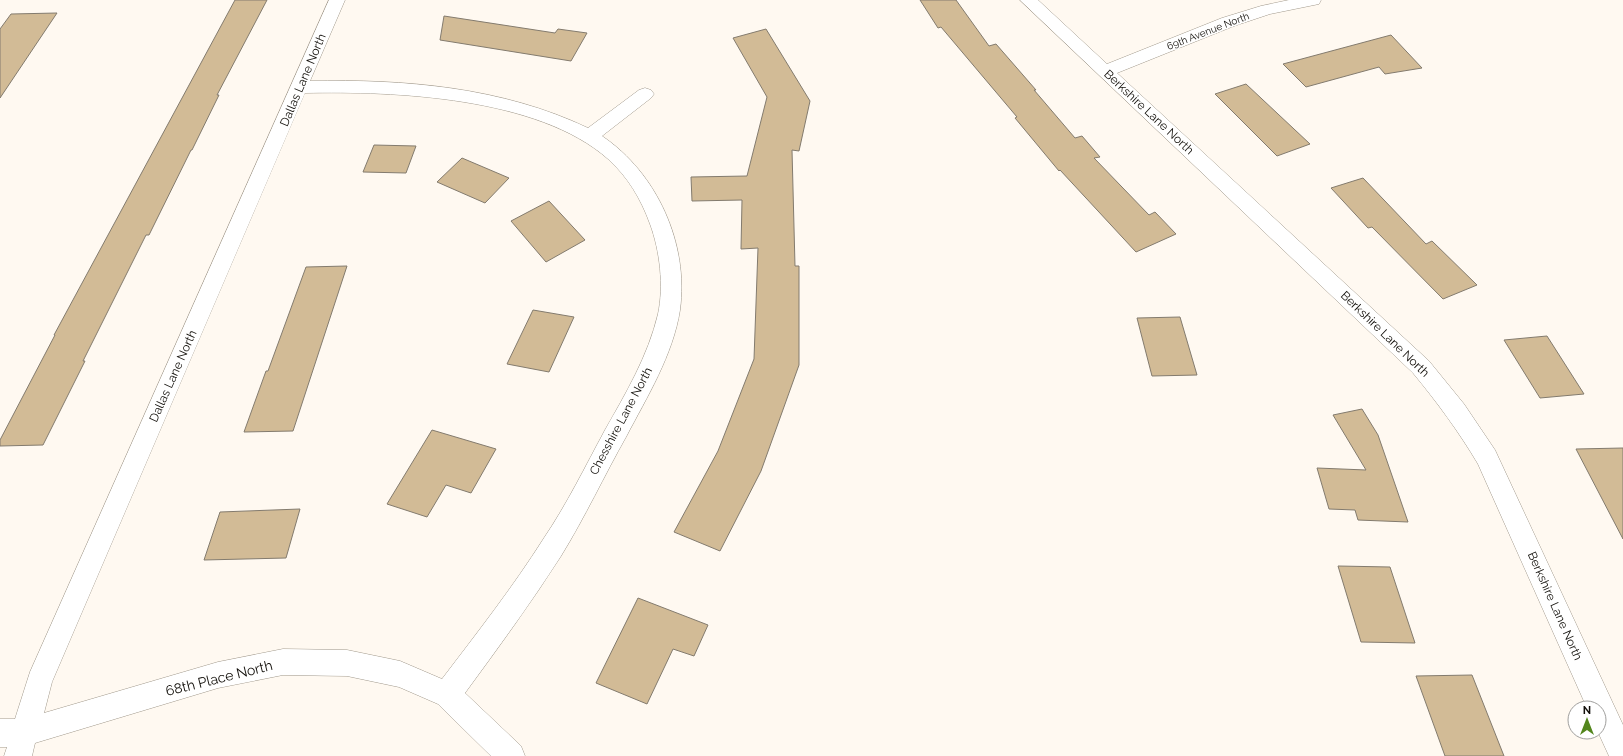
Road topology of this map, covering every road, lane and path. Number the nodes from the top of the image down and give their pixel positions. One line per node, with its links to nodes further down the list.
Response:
1 (337, 0): 5 (street, Dallas Lane North)
2 (1028, 0): 4 (street, Berkshire Lane North)
3 (1313, 0): 4 (street, 69th Avenue North)
4 (1105, 71): 11 (street, Berkshire Lane North)
5 (300, 87): 7 (street, Chesshire Lane North); 9 (street, Dallas Lane North)
6 (646, 94): 7 (street)
7 (588, 137): 8 (street, Chesshire Lane North)
8 (447, 695): 9 (street, 68th Place North); 10 (street, 68th Place North)
9 (14, 741)
10 (511, 756)
11 (1623, 756)

